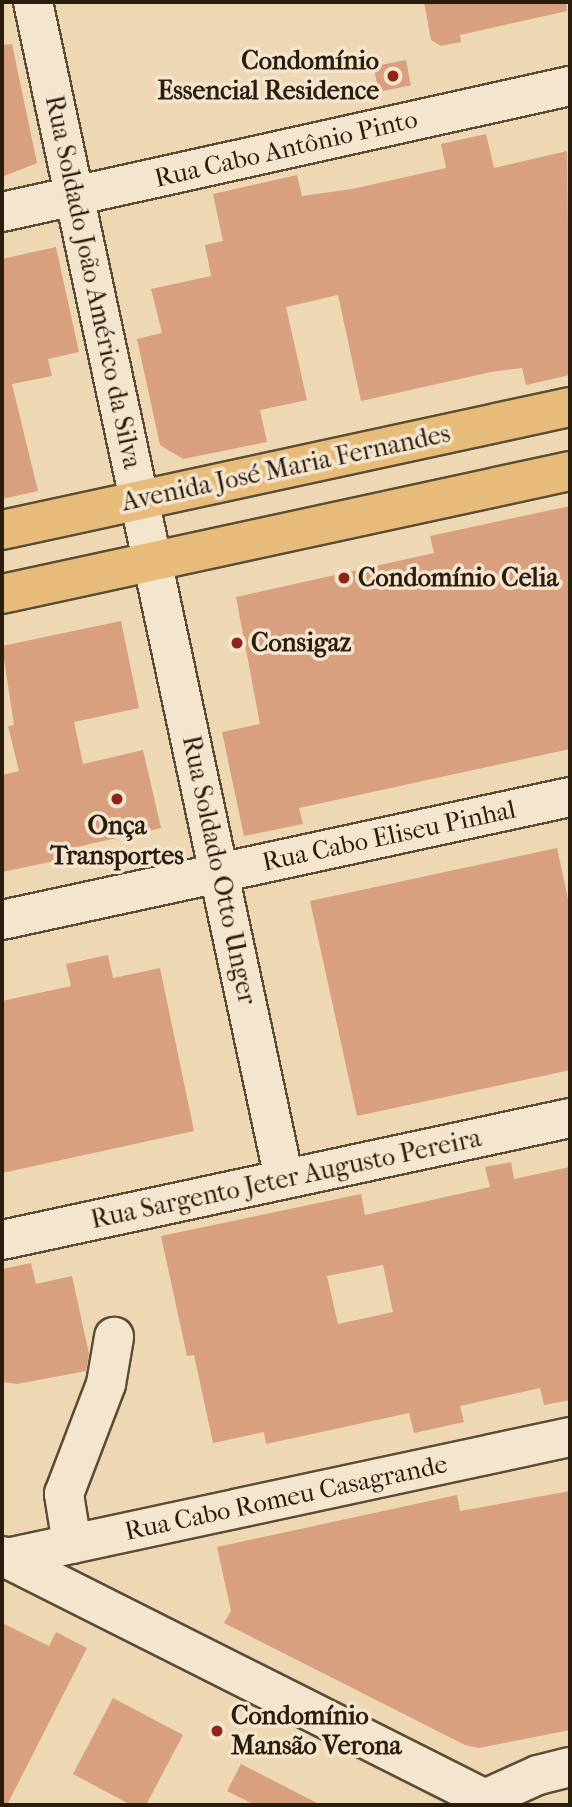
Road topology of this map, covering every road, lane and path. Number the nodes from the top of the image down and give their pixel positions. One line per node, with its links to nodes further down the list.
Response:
1 (33, 2): 3 (street, Rua Soldado João Américo da Silva)
2 (570, 86): 3 (street, Rua Cabo Antônio Pinto)
3 (75, 196): 4 (street, Rua Cabo Antônio Pinto); 7 (street, Rua Soldado João Américo da Silva)
4 (2, 212)
5 (570, 407): 7 (main road, Avenida José Maria Fernandes)
6 (570, 471): 9 (main road)
7 (140, 500): 8 (main road, Avenida José Maria Fernandes); 9 (street, Rua Soldado João Américo da Silva)
8 (2, 530)
9 (153, 562): 10 (main road); 12 (street, Rua Soldado Otto Unger)
10 (2, 594)
11 (570, 797): 12 (street, Rua Cabo Eliseu Pinhal)
12 (219, 873): 13 (street, Rua Cabo Eliseu Pinhal); 15 (street, Rua Soldado Otto Unger)
13 (2, 920)
14 (570, 1118): 15 (street, Rua Sargento Jeter Augusto Pereira)
15 (284, 1179): 16 (street, Rua Sargento Jeter Augusto Pereira)
16 (2, 1240)
17 (114, 1337): 19 (street)
18 (570, 1437): 19 (street, Rua Cabo Romeu Casagrande)
19 (72, 1544): 20 (street, Rua Cabo Romeu Casagrande)
20 (3, 1558): 22 (street)
21 (570, 1767): 22 (street)
22 (488, 1803)

